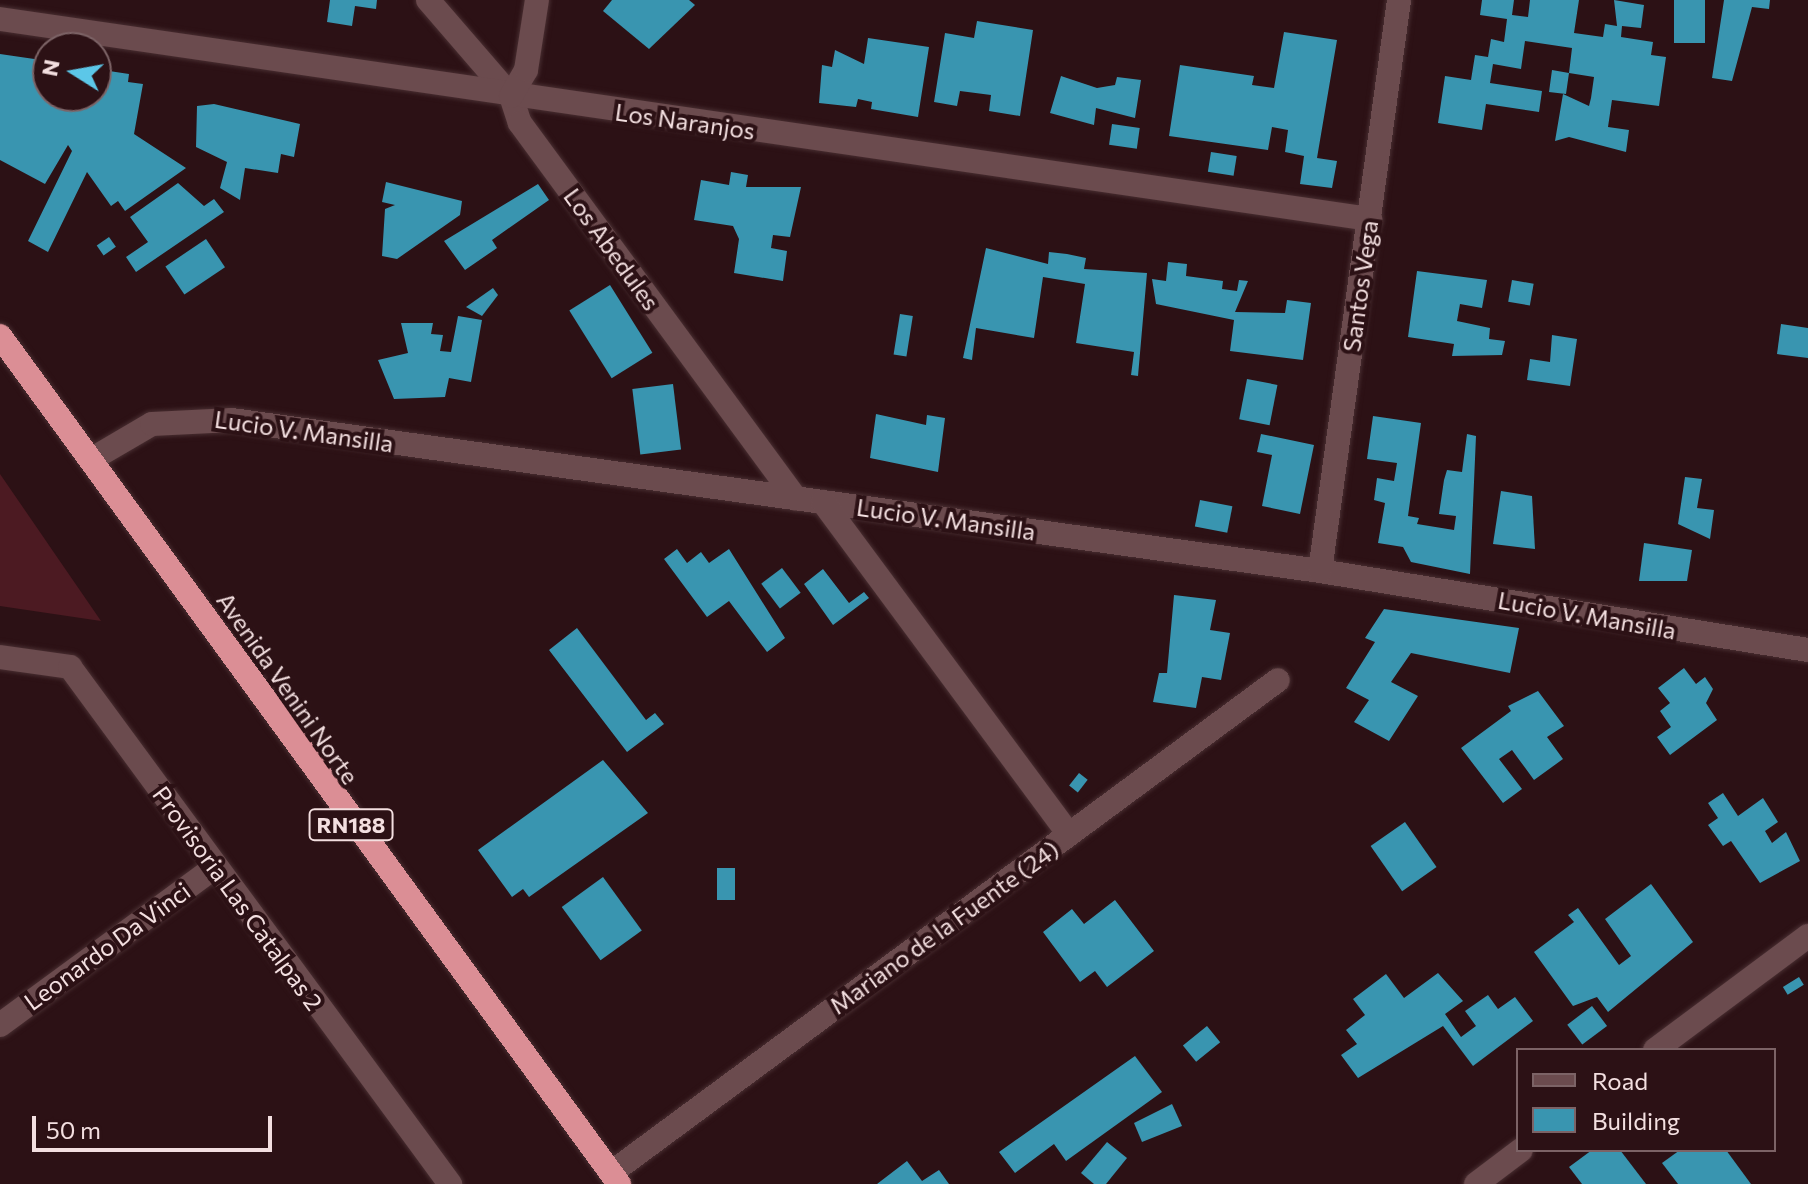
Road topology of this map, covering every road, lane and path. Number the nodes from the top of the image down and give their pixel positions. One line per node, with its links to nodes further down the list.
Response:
1 (428, 0): 5 (street, Los Abedules)
2 (537, 0): 5 (street)
3 (1399, 0): 6 (street, Santos Vega)
4 (0, 19): 5 (street, Los Naranjos)
5 (511, 96): 6 (street, Los Naranjos); 9 (street, Los Abedules)
6 (1370, 219): 11 (street, Santos Vega)
7 (0, 336): 8 (highway, Avenida Venini Norte / RN188)
8 (92, 459): 9 (street, Lucio V. Mansilla); 21 (highway, Avenida Venini Norte / RN188)
9 (796, 499): 10 (street, Lucio V. Mansilla)
10 (823, 502): 11 (street, Lucio V. Mansilla); 15 (street)
11 (1320, 571): 12 (street, Lucio V. Mansilla)
12 (1808, 650)
13 (0, 657): 16 (street, Provisoria Las Catalpas 2)
14 (1278, 680): 15 (street, Mariano de la Fuente (24))
15 (1069, 834): 21 (street, Mariano de la Fuente (24))
16 (215, 867): 18 (street, Leonardo Da Vinci); 22 (street, Provisoria Las Catalpas 2)
17 (1808, 936): 19 (street)
18 (0, 1025)
19 (1658, 1048)
20 (1518, 1152): 23 (street)
21 (615, 1178)
22 (450, 1184)
23 (1476, 1184)

